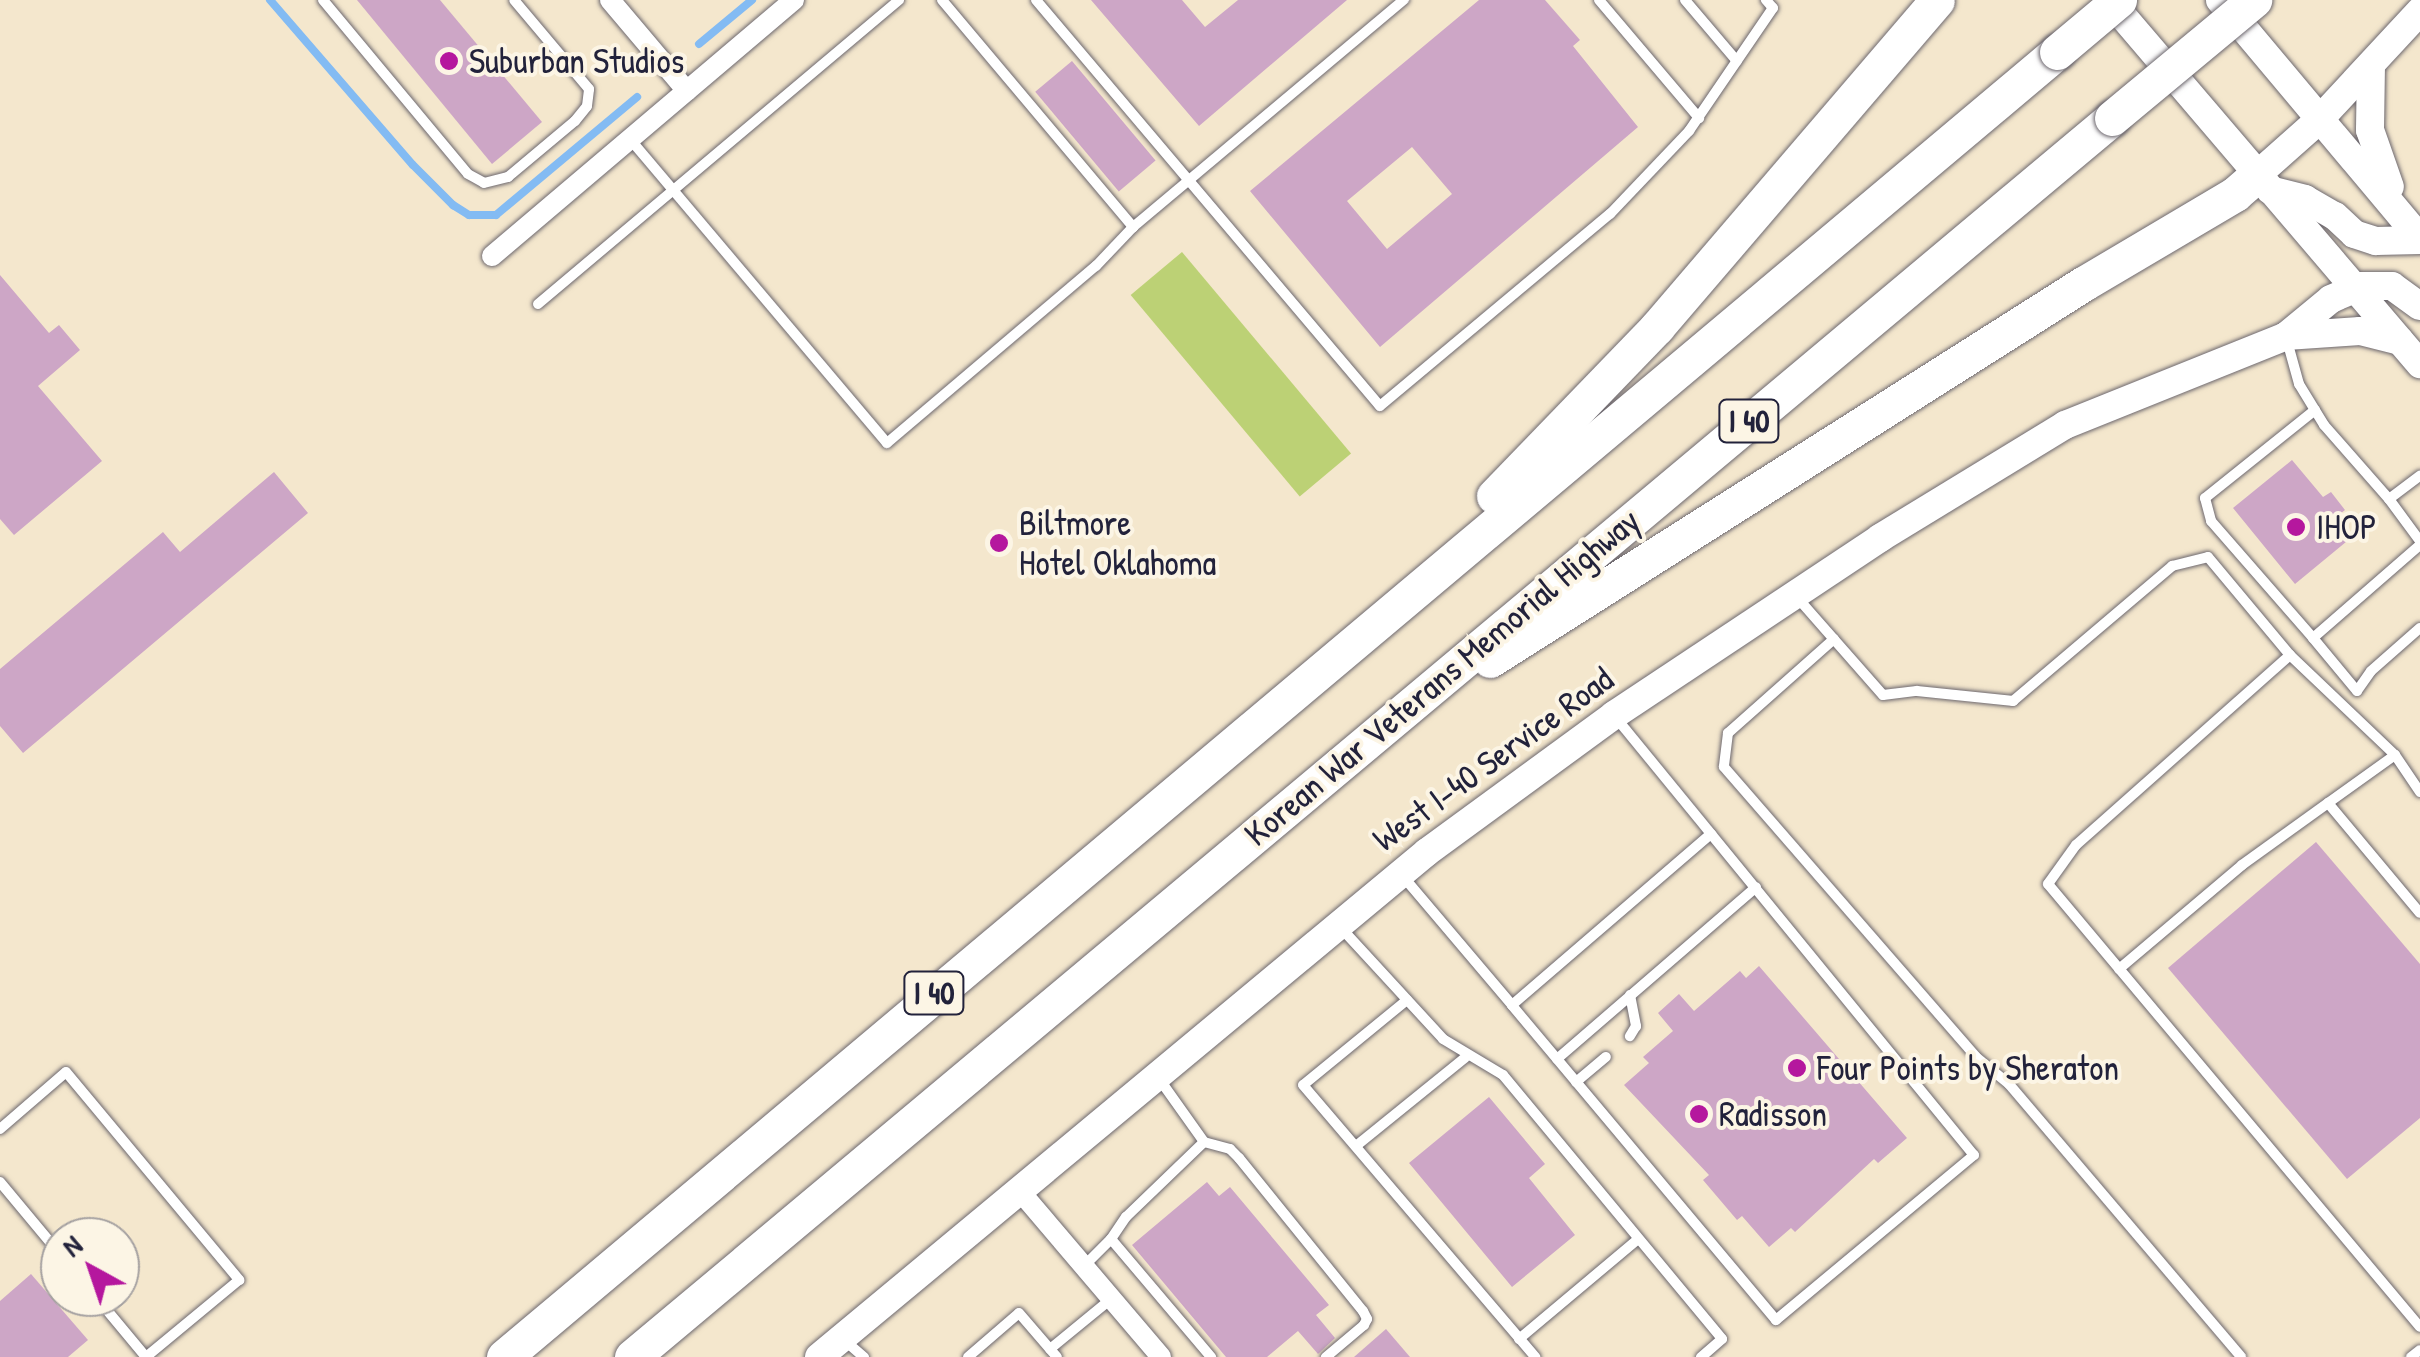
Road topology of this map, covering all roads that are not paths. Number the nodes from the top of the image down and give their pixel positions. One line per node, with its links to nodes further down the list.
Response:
1 (322, 0): 2 (lane)
2 (514, 0)
3 (610, 0): 20 (street)
4 (794, 0): 20 (street)
5 (900, 0): 26 (lane)
6 (942, 0): 28 (lane)
7 (1036, 0): 24 (lane)
8 (1404, 0): 24 (lane)
9 (1599, 0): 21 (lane)
10 (1685, 0): 18 (lane)
11 (1937, 0): 43 (highway)
12 (2110, 0): 25 (street)
13 (2119, 0): 43 (highway, I 40, bridge)
14 (2220, 0): 22 (street)
15 (2254, 0): 50 (highway, Korean War Veterans Memorial Highway / I 40, bridge)
16 (1770, 4): 18 (lane)
17 (2420, 11): 19 (street)
18 (1737, 61): 21 (lane)
19 (2371, 65): 22 (street); 27 (street)
20 (687, 91): 23 (street)
21 (1698, 118): 24 (lane)
22 (2320, 119): 25 (street); 27 (street)
23 (630, 139): 26 (lane); 30 (street)
24 (1190, 180): 28 (lane)
25 (2263, 183): 29 (street); 31 (street); 50 (highway)
26 (673, 191): 28 (lane); 32 (lane)
27 (2392, 203): 29 (street)
28 (1133, 227)
29 (2420, 239)
30 (492, 256)
31 (2355, 288): 33 (street); 34 (street, West I-40 Service Road); 35 (street)
32 (538, 304)
33 (2420, 306)
34 (2286, 336): 35 (street, West I-40 Service Road); 37 (lane); 41 (street, West I-40 Service Road)
35 (2400, 341): 36 (street)
36 (2420, 364)
37 (2314, 410): 39 (lane); 44 (lane)
38 (2420, 476): 39 (lane)
39 (2388, 499): 40 (lane)
40 (2420, 543): 44 (lane)
41 (1794, 594): 45 (lane); 49 (street, West I-40 Service Road)
42 (2420, 628): 47 (lane)
43 (1365, 630): 86 (highway, I 40)
44 (2313, 638): 47 (lane)
45 (1834, 640): 46 (lane); 95 (lane)
46 (2290, 655): 48 (lane); 59 (lane)
47 (2357, 691): 48 (lane)
48 (2351, 709): 51 (lane)
49 (1614, 715): 54 (lane); 55 (street, West I-40 Service Road)
50 (1386, 723): 87 (highway, Korean War Veterans Memorial Highway / I 40)
51 (2395, 755): 52 (lane); 53 (lane)
52 (2420, 792)
53 (2328, 802): 57 (lane); 59 (lane)
54 (1712, 834): 56 (lane); 62 (lane)
55 (1400, 873): 58 (street, West I-40 Service Road); 62 (lane)
56 (1756, 886): 60 (lane); 68 (lane)
57 (2420, 912)
58 (1338, 924): 61 (lane); 67 (street, West I-40 Service Road)
59 (2120, 970): 80 (lane)
60 (1630, 995): 63 (lane); 66 (lane)
61 (1407, 1000): 64 (lane); 71 (lane)
62 (1512, 1005): 66 (lane)
63 (1630, 1036)
64 (1466, 1057): 71 (lane); 76 (lane)
65 (1606, 1057): 68 (lane)
66 (1557, 1059): 68 (lane)
67 (1156, 1075): 70 (lane); 73 (street, West I-40 Service Road)
68 (1576, 1082)
69 (0, 1129): 85 (lane)
70 (1204, 1142): 75 (lane); 92 (lane)
71 (1356, 1146): 81 (lane)
72 (0, 1182): 74 (lane)
73 (1019, 1190): 77 (street); 82 (street, West I-40 Service Road)
74 (40, 1230)
75 (1112, 1240): 77 (lane); 91 (lane)
76 (1637, 1240): 81 (lane); 94 (lane)
77 (1084, 1266): 78 (street)
78 (1112, 1299): 84 (lane); 90 (street)
79 (113, 1317): 85 (lane)
80 (2420, 1327)
81 (1519, 1339): 93 (lane)
82 (856, 1350): 88 (street, West I-40 Service Road)
83 (2420, 1350): 96 (lane)
84 (1053, 1353): 89 (lane)
85 (146, 1357)
86 (504, 1357)
87 (632, 1357)
88 (819, 1357)
89 (968, 1357)
90 (1161, 1357)
91 (1211, 1357)
92 (1326, 1357)
93 (1535, 1357)
94 (1700, 1357)
95 (2241, 1357)
96 (2412, 1357)

